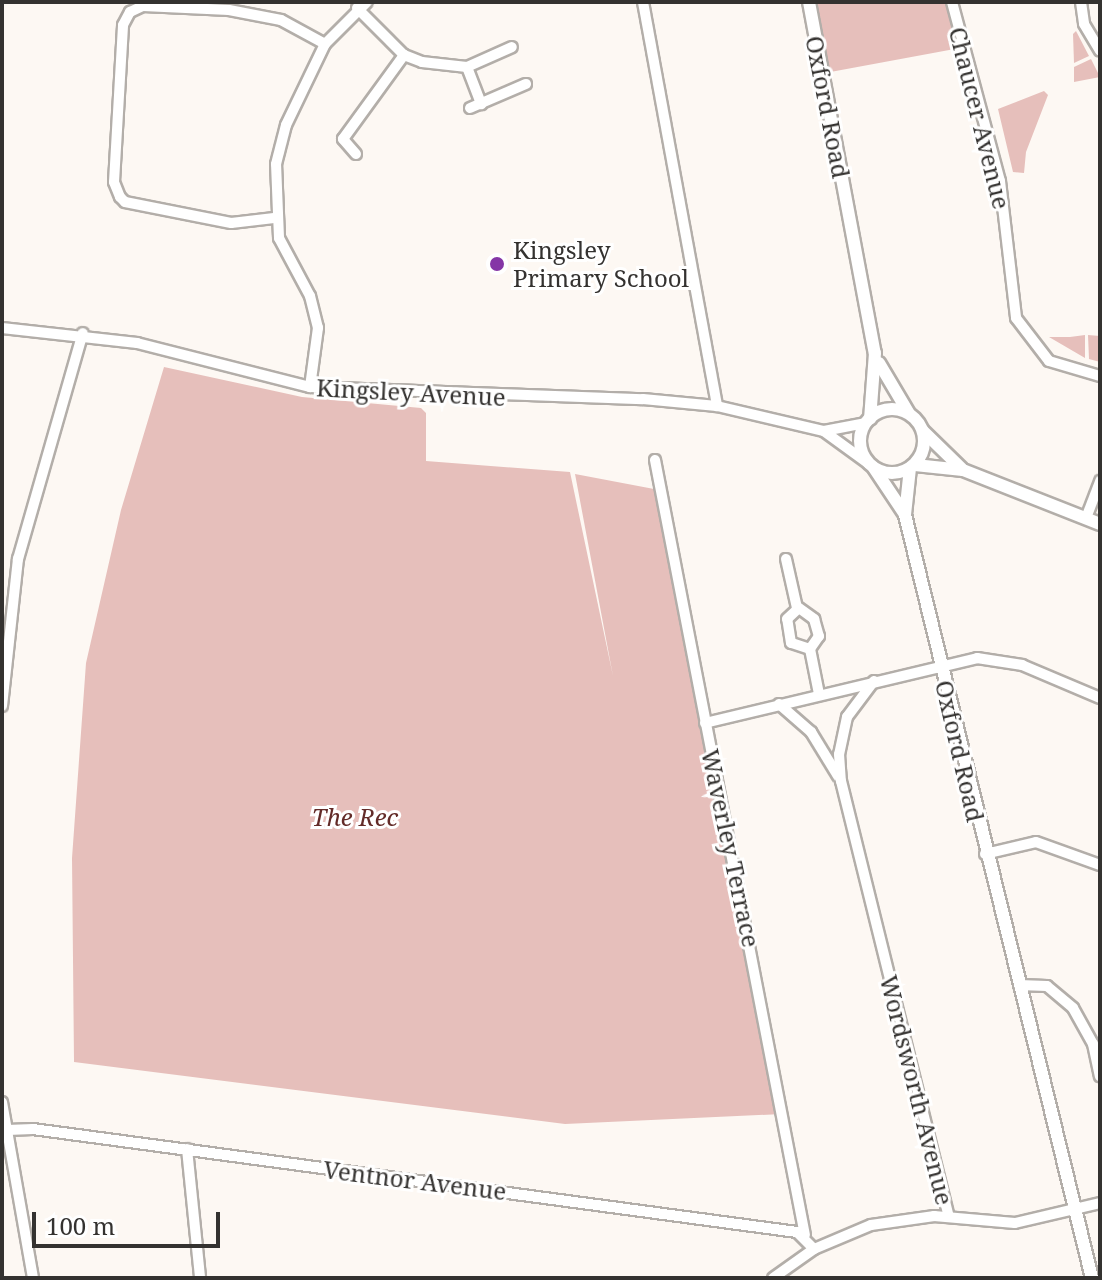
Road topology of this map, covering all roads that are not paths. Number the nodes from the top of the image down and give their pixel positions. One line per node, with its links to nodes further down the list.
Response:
1 (643, 2): 19 (street)
2 (809, 2): 16 (street, Oxford Road)
3 (952, 2): 17 (street, Chaucer Avenue)
4 (1081, 2): 8 (street)
5 (362, 5): 6 (street); 9 (street)
6 (325, 44): 13 (street); 13 (street)
7 (512, 47): 10 (street)
8 (1100, 51)
9 (404, 55): 10 (street); 12 (street)
10 (467, 67): 11 (street)
11 (526, 84)
12 (356, 154)
13 (274, 218): 18 (street)
14 (2, 328): 15 (street, Kingsley Avenue)
15 (83, 333): 18 (street, Kingsley Avenue); 40 (street)
16 (875, 353): 20 (street, Oxford Road); 21 (street, Oxford Road)
17 (1100, 376)
18 (310, 387): 19 (street, Kingsley Avenue)
19 (717, 406): 22 (street, Kingsley Avenue)
20 (910, 415): 21 (street); 23 (street)
21 (868, 421): 22 (street, Kingsley Avenue); 25 (street)
22 (824, 431): 25 (street, Kingsley Avenue)
23 (923, 431): 26 (street); 27 (street)
24 (655, 460): 41 (street, Waverley Terrace)
25 (871, 466): 26 (street); 29 (street, Oxford Road)
26 (912, 467): 27 (street); 29 (street, Oxford Road)
27 (963, 470): 30 (street)
28 (1100, 481): 30 (street)
29 (905, 515): 35 (street, Oxford Road)
30 (1086, 518): 31 (street)
31 (1100, 524)
32 (786, 559): 33 (street)
33 (797, 608): 34 (street); 34 (street)
34 (810, 649): 37 (street)
35 (940, 665): 36 (street); 38 (street); 43 (street, Oxford Road)
36 (874, 681): 37 (street); 42 (street, Wordsworth Avenue)
37 (819, 694): 39 (street)
38 (1100, 698)
39 (779, 704): 41 (street); 42 (street, Wordsworth Avenue)
40 (2, 706)
41 (705, 723): 53 (street, Waverley Terrace)
42 (841, 781): 52 (street, Wordsworth Avenue)
43 (985, 854): 44 (street); 45 (street, Oxford Road)
44 (1100, 865)
45 (1019, 985): 46 (street); 51 (street, Oxford Road)
46 (1100, 1076)
47 (2, 1102): 48 (street)
48 (7, 1130): 49 (street, Ventnor Avenue); 55 (street)
49 (187, 1149): 53 (street, Ventnor Avenue); 56 (street)
50 (1100, 1203): 51 (street)
51 (1074, 1209): 52 (street); 58 (street, Oxford Road)
52 (949, 1216): 54 (street, Wordsworth Avenue)
53 (805, 1235): 54 (street)
54 (814, 1249): 57 (street, Wordsworth Avenue)
55 (33, 1278)
56 (200, 1278)
57 (773, 1278)
58 (1092, 1278)

